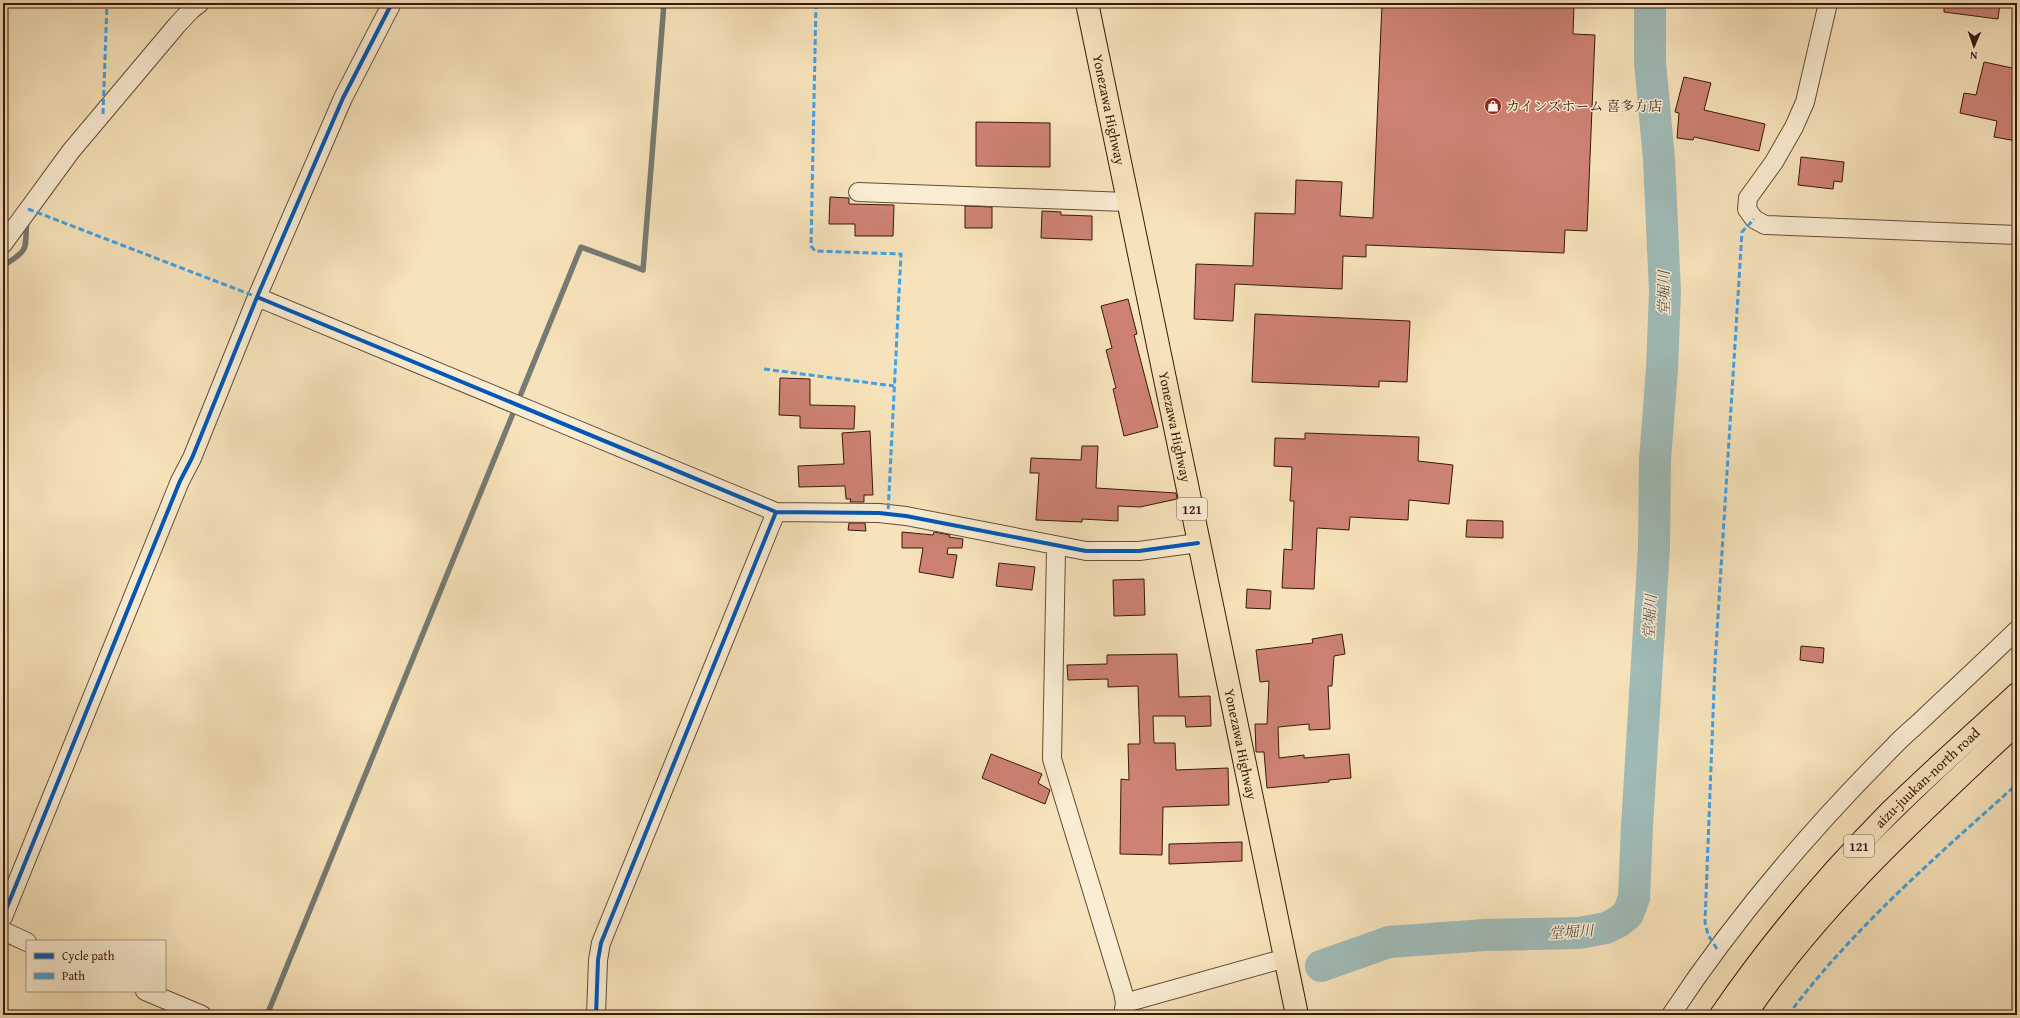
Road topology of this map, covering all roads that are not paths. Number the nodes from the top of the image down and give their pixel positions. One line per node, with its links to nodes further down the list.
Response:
1 (200, 3): 8 (street)
2 (392, 3): 9 (street)
3 (1087, 3): 6 (highway, Yonezawa Highway / 121)
4 (1828, 3): 7 (street)
5 (858, 192): 6 (street)
6 (1128, 202): 11 (highway, Yonezawa Highway / 121)
7 (2017, 235)
8 (3, 244)
9 (258, 297): 10 (street); 16 (street)
10 (776, 512): 11 (street); 23 (street)
11 (1198, 543): 19 (highway, Yonezawa Highway / 121)
12 (1056, 550): 21 (street)
13 (2017, 630): 25 (street)
14 (2017, 694): 26 (highway, aizu-juukan-north road / 121)
15 (2017, 723): 27 (highway, aizu-juukan-north road / 121)
16 (3, 917)
17 (3, 932): 18 (street)
18 (26, 942)
19 (1286, 958): 21 (street); 24 (highway, Yonezawa Highway / 121)
20 (147, 992): 22 (street)
21 (1124, 1009)
22 (202, 1015)
23 (596, 1015)
24 (1297, 1015)
25 (1671, 1015)
26 (1721, 1015)
27 (1745, 1015)

